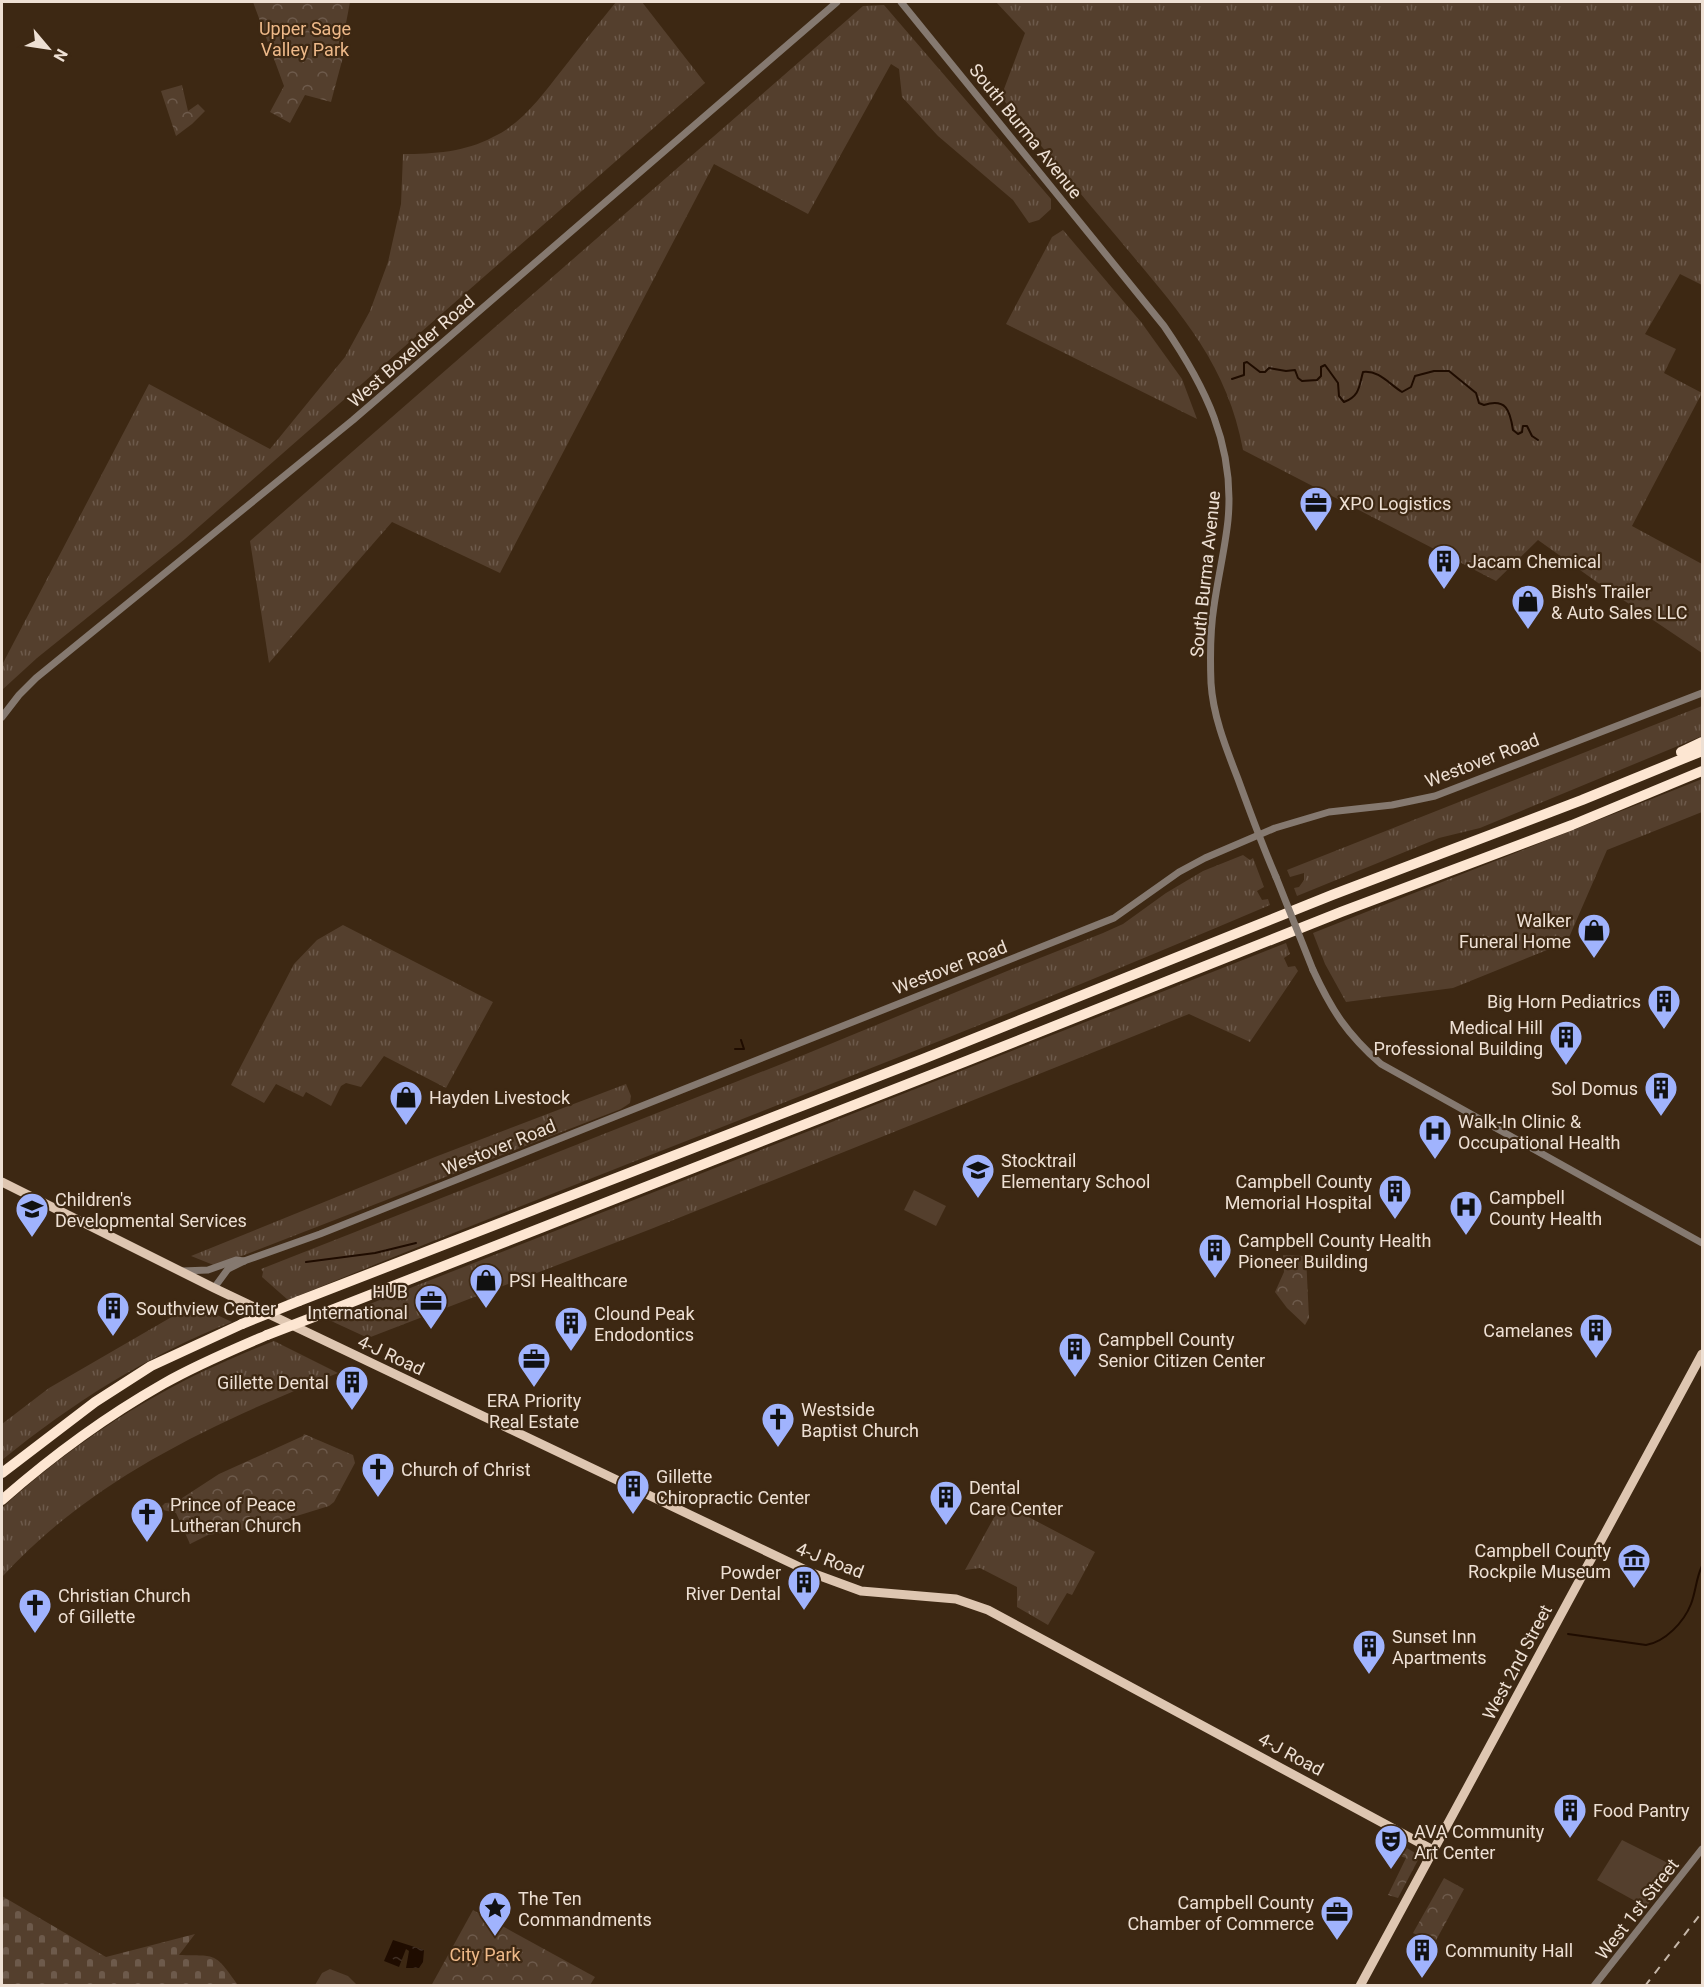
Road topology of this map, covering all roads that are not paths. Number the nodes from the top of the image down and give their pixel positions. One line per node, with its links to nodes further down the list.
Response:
1 (837, 2): 4 (street, West Boxelder Road)
2 (901, 2): 9 (street, South Burma Avenue)
3 (1702, 693): 9 (street, Westover Road)
4 (2, 717)
5 (1702, 742): 8 (highway)
6 (1702, 751): 8 (highway)
7 (1702, 771): 17 (highway, bridge)
8 (1582, 800): 16 (highway, bridge)
9 (1259, 835): 11 (street, South Burma Avenue, bridge); 12 (street, Westover Road)
10 (2, 1182): 13 (main road, 4-J Road)
11 (1702, 1243)
12 (244, 1262): 13 (street); 14 (street, Westover Road)
13 (180, 1271): 14 (main road, 4-J Road)
14 (214, 1288): 19 (main road, 4-J Road)
15 (1702, 1354): 19 (main road, West 2nd Street)
16 (2, 1473)
17 (2, 1500)
18 (1702, 1849): 21 (street, West 1st Street)
19 (1433, 1850): 20 (main road, West 2nd Street)
20 (1360, 1986)
21 (1594, 1986)

